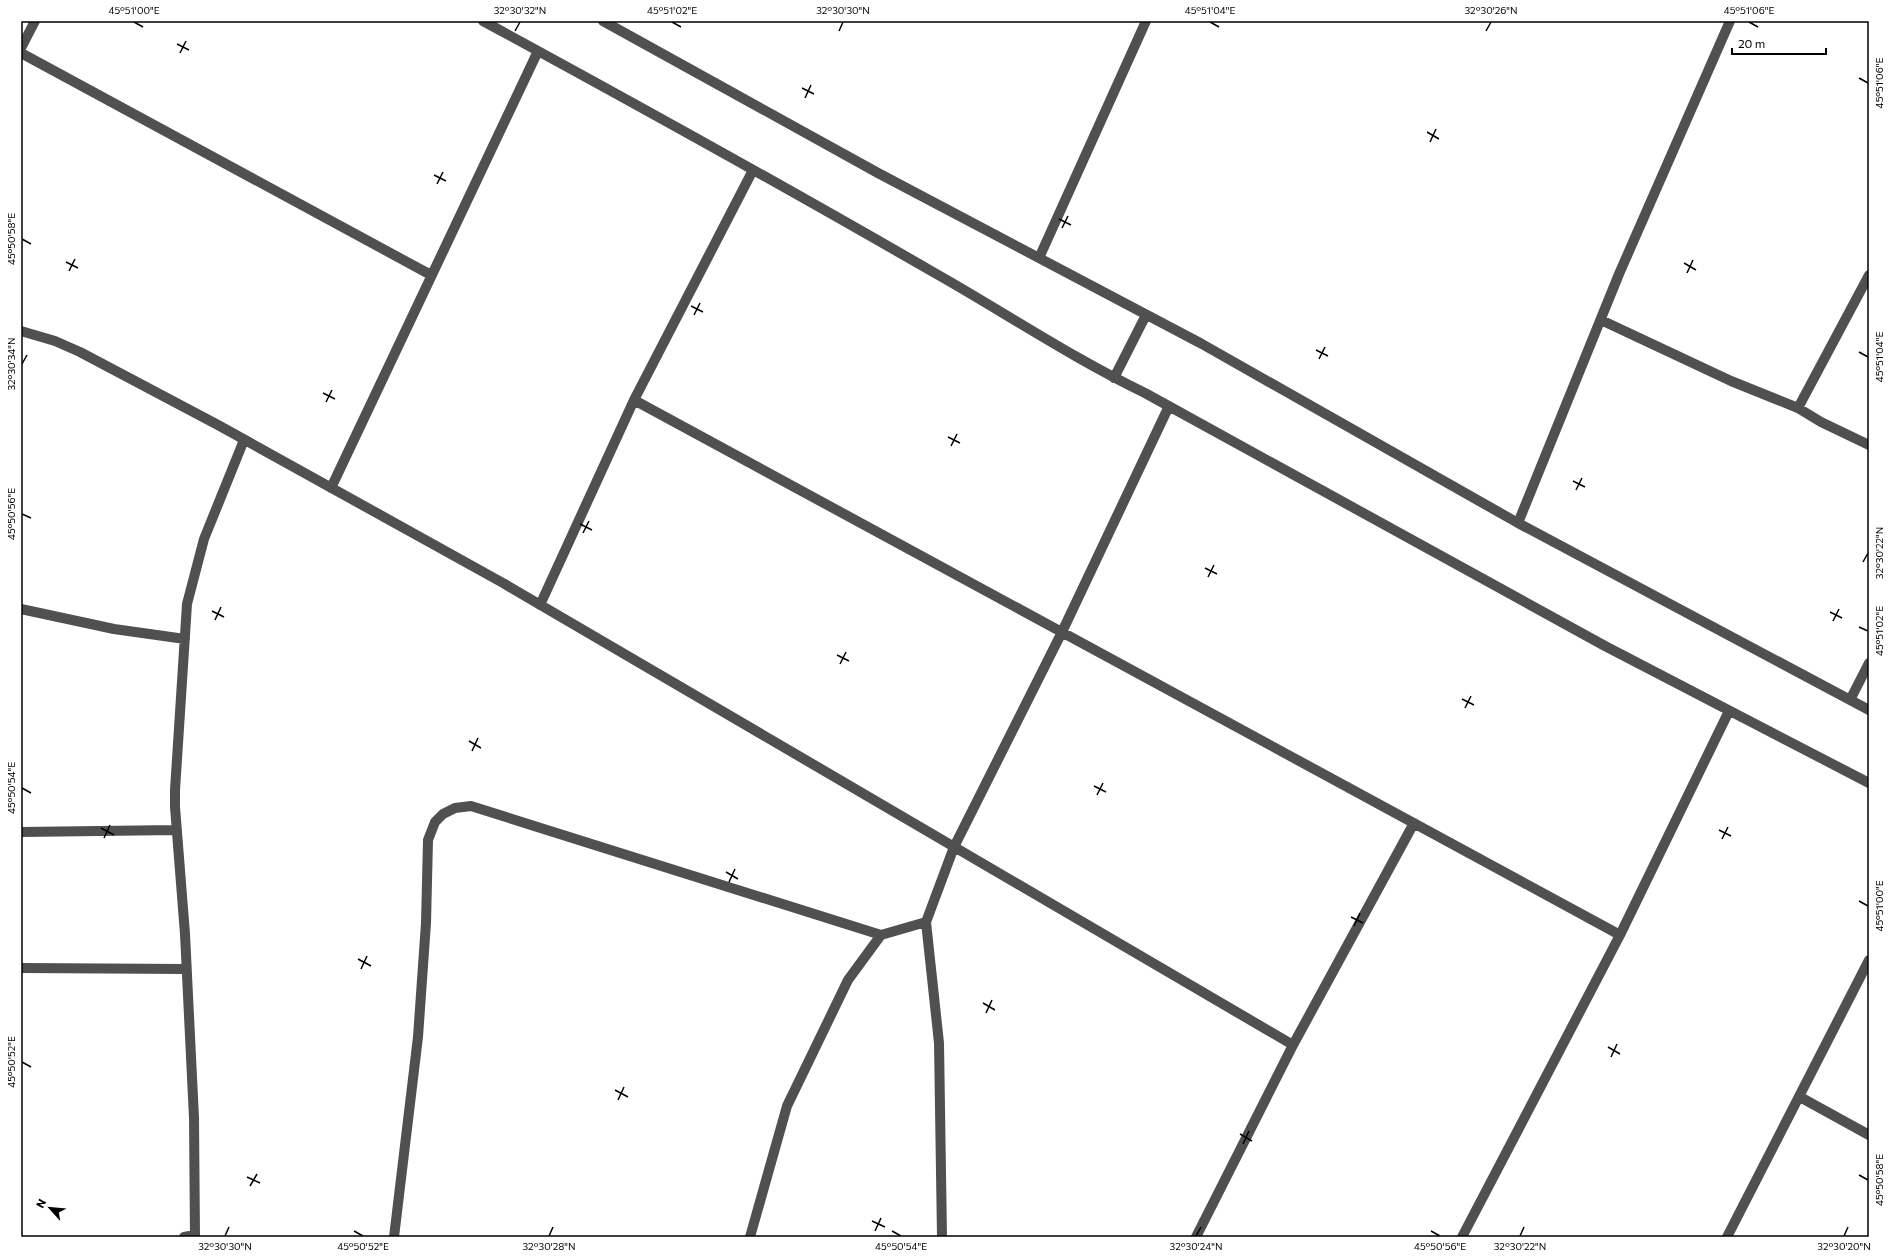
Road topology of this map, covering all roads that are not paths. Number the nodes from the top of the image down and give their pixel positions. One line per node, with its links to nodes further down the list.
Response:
1 (35, 21): 6 (street)
2 (483, 21): 7 (street)
3 (603, 21): 10 (street)
4 (1730, 21): 14 (street)
5 (1142, 23): 10 (street)
6 (21, 48)
7 (538, 51): 9 (street); 11 (street)
8 (21, 52): 11 (street)
9 (754, 170): 16 (street); 17 (street)
10 (1039, 258): 13 (street)
11 (431, 275): 22 (street)
12 (1869, 275): 19 (street)
13 (1146, 315): 16 (street); 23 (street)
14 (1601, 320): 19 (street); 23 (street)
15 (21, 331): 20 (street)
16 (1114, 378): 18 (street)
17 (634, 400): 24 (street); 26 (street)
18 (1169, 406): 26 (street); 31 (street)
19 (1798, 408): 21 (street)
20 (244, 440): 22 (street); 27 (street)
21 (1869, 445)
22 (331, 488): 24 (street)
23 (1518, 523): 29 (street)
24 (540, 605): 36 (street)
25 (21, 609): 27 (street)
26 (1062, 632): 33 (street); 36 (street)
27 (185, 639): 34 (street)
28 (1869, 663): 29 (street)
29 (1850, 700): 30 (street)
30 (1869, 710)
31 (1729, 711): 32 (street); 39 (street)
32 (1869, 783)
33 (1414, 823): 39 (street); 43 (street)
34 (177, 830): 35 (street); 42 (street)
35 (21, 832)
36 (954, 847): 37 (street); 43 (street)
37 (926, 922): 38 (street); 50 (street)
38 (882, 935): 48 (street); 49 (street)
39 (1620, 935): 52 (street)
40 (1869, 960): 44 (street)
41 (21, 968): 42 (street)
42 (186, 969): 46 (street)
43 (1293, 1045): 51 (street)
44 (1800, 1097): 45 (street); 53 (street)
45 (1869, 1135)
46 (195, 1236): 47 (street)
47 (184, 1237)
48 (394, 1237)
49 (750, 1237)
50 (942, 1237)
51 (1196, 1237)
52 (1462, 1237)
53 (1727, 1237)

